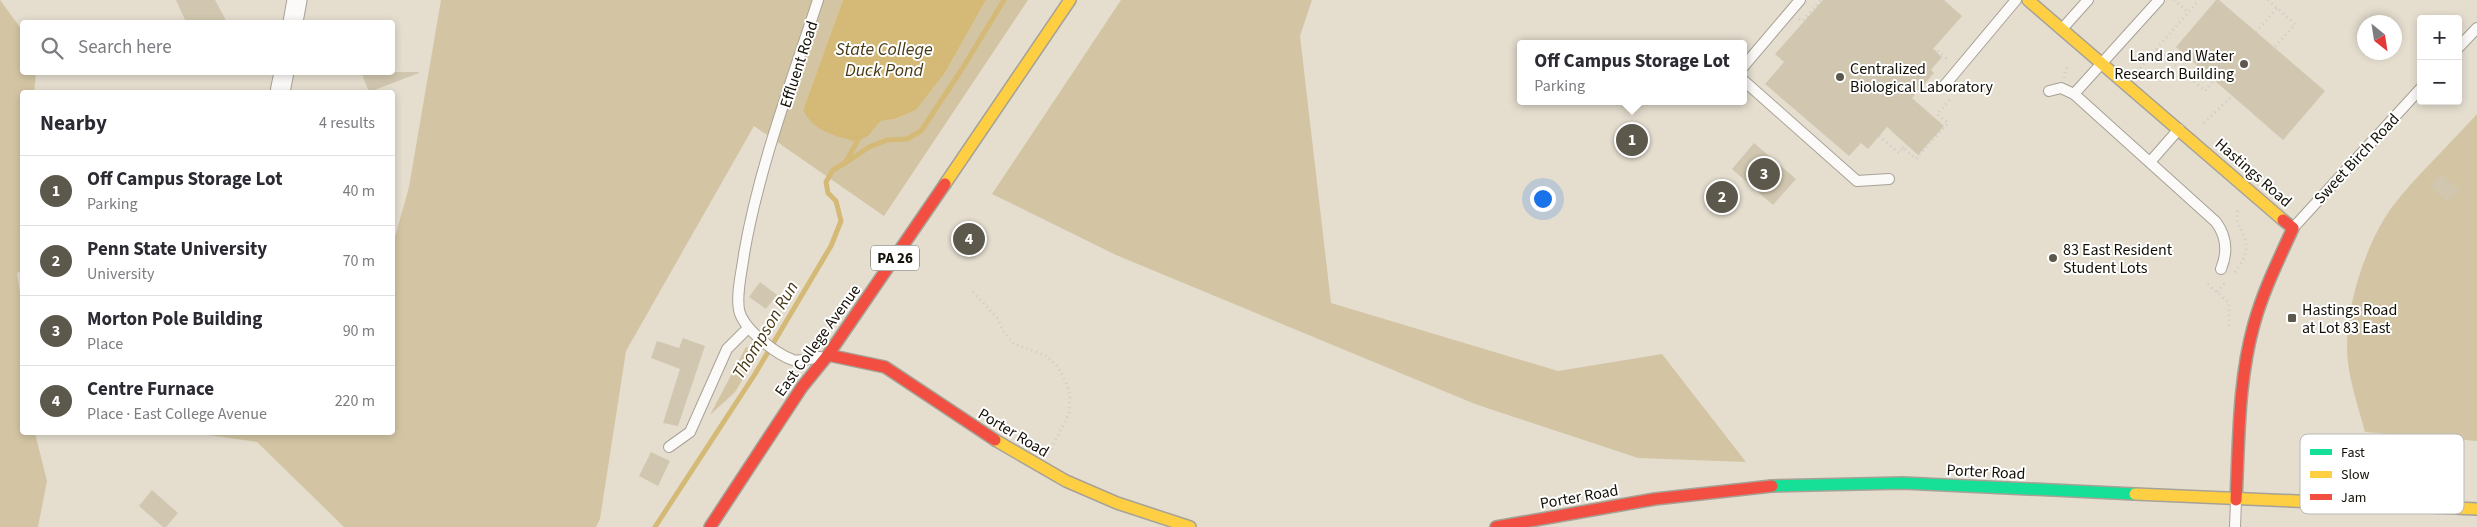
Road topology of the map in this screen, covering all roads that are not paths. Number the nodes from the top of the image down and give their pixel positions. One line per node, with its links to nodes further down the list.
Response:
1 (297, 0): 9 (street)
2 (818, 0): 27 (lane, Effluent Road)
3 (1070, 0): 28 (street, East College Avenue / PA 26)
4 (1800, 0): 13 (lane)
5 (2016, 0): 17 (lane)
6 (2028, 0): 11 (street, Hastings Road)
7 (2088, 0): 11 (lane)
8 (2159, 0): 14 (lane)
9 (293, 20)
10 (2477, 28): 12 (lane)
11 (2062, 30): 14 (street, Hastings Road)
12 (2462, 44)
13 (1747, 62)
14 (2102, 64): 21 (lane); 22 (street, Hastings Road)
15 (283, 75): 18 (street)
16 (1747, 84): 24 (lane)
17 (1944, 86)
18 (280, 90)
19 (2049, 91): 21 (lane)
20 (2417, 92): 25 (lane, Sweet Birch Road)
21 (2074, 94): 23 (lane)
22 (2180, 129): 23 (lane); 25 (street, Hastings Road)
23 (2150, 162): 26 (lane)
24 (1888, 179)
25 (2293, 228): 30 (street, Hastings Road)
26 (2220, 269)
27 (748, 328): 28 (lane); 29 (lane)
28 (828, 355): 34 (street, East College Avenue / PA 26); 35 (street, Porter Road)
29 (669, 447)
30 (2236, 500): 31 (street, Porter Road); 36 (street, Porter Road); 37 (lane, Hastings Road)
31 (2300, 502)
32 (2464, 509): 33 (street, Porter Road)
33 (2477, 509)
34 (710, 527)
35 (1190, 527)
36 (1496, 527)
37 (2235, 527)

